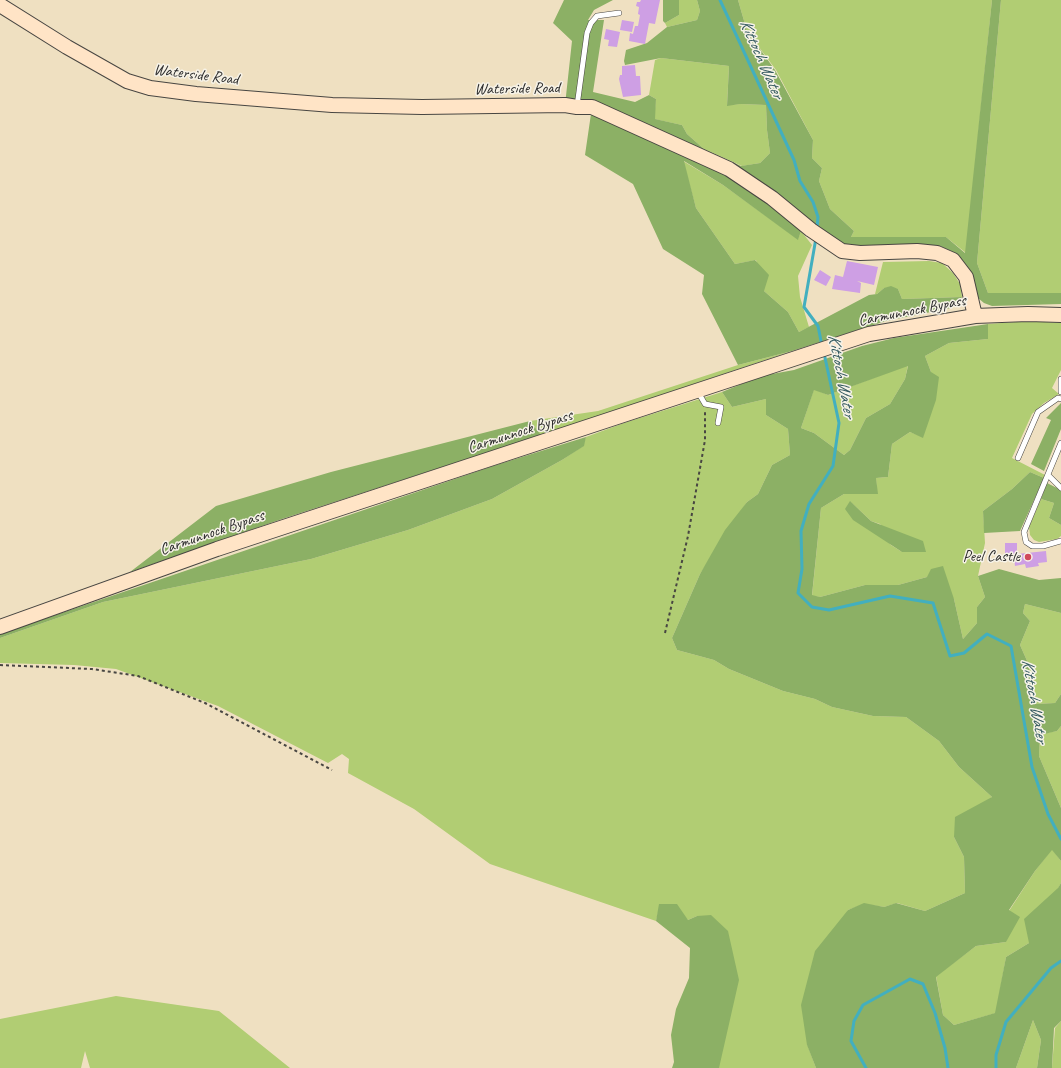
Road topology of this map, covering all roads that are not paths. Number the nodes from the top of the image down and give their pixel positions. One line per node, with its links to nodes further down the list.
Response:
1 (0, 5): 3 (main road, Waterside Road)
2 (619, 13): 3 (lane)
3 (577, 107): 5 (main road, Waterside Road)
4 (1061, 315): 5 (main road, Carmunnock Bypass)
5 (975, 316): 7 (main road, Carmunnock Bypass)
6 (1061, 379): 8 (lane)
7 (698, 392): 10 (lane); 16 (main road, Carmunnock Bypass)
8 (1061, 392)
9 (1061, 399): 12 (lane)
10 (718, 423)
11 (1061, 444): 13 (lane)
12 (1018, 458)
13 (1048, 475): 14 (lane); 15 (lane)
14 (1061, 488)
15 (1061, 541)
16 (0, 627)

